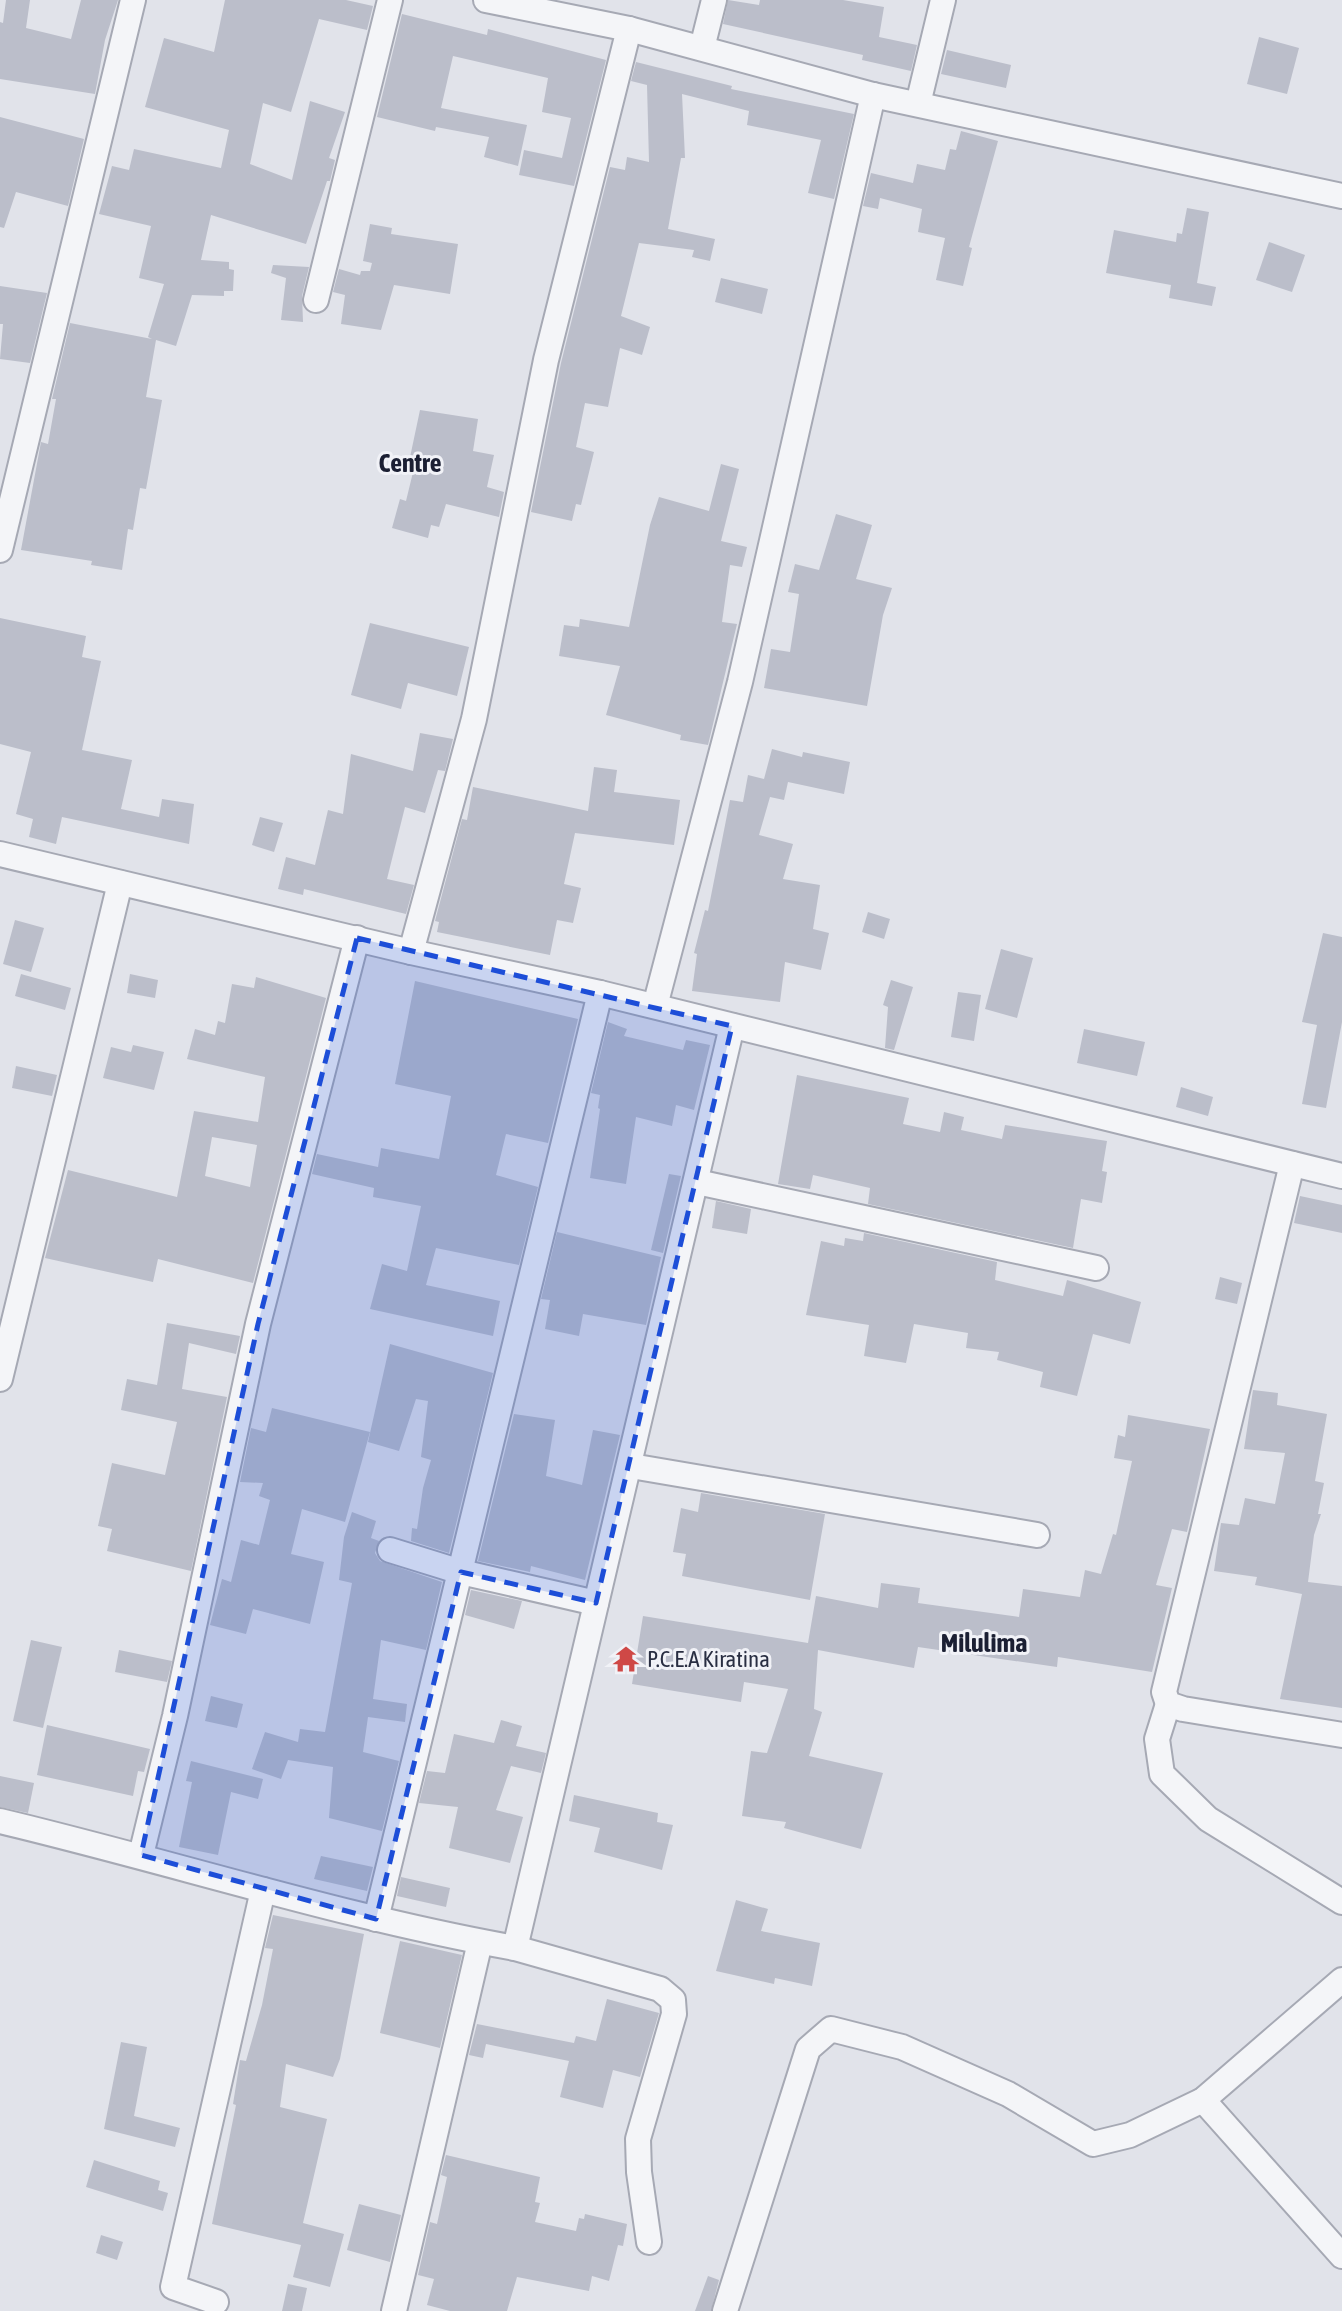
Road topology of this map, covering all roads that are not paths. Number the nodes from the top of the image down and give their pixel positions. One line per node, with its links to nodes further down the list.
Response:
1 (133, 0): 12 (street)
2 (390, 0): 11 (street)
3 (486, 0): 6 (street)
4 (714, 0): 7 (street)
5 (943, 0): 9 (street)
6 (629, 29): 7 (street); 16 (street)
7 (702, 48): 8 (street)
8 (873, 94): 9 (street); 18 (street)
9 (918, 104): 10 (street)
10 (1342, 197)
11 (316, 300)
12 (0, 550)
13 (0, 854): 14 (street)
14 (120, 883): 15 (street); 24 (street)
15 (357, 938): 16 (street); 33 (street)
16 (411, 952): 17 (street)
17 (600, 993): 18 (street); 28 (street)
18 (655, 1006): 19 (street)
19 (732, 1026): 20 (street); 22 (street)
20 (1292, 1164): 21 (street); 30 (street)
21 (1342, 1176)
22 (697, 1182): 23 (street); 25 (street)
23 (1096, 1268)
24 (0, 1379)
25 (631, 1466): 26 (street); 29 (street)
26 (1037, 1535)
27 (390, 1550): 28 (street)
28 (461, 1572): 29 (street); 36 (street)
29 (596, 1602): 38 (street)
30 (1168, 1704): 31 (street); 35 (street)
31 (1342, 1735)
32 (0, 1821): 33 (street)
33 (141, 1855): 34 (street)
34 (263, 1890): 36 (street); 43 (street)
35 (1342, 1902)
36 (376, 1919): 37 (street)
37 (481, 1942): 38 (street); 44 (street)
38 (515, 1948): 41 (street)
39 (1342, 1980): 40 (street)
40 (1203, 2100): 42 (street); 45 (street)
41 (649, 2242)
42 (1342, 2256)
43 (216, 2302)
44 (394, 2311)
45 (724, 2311)

